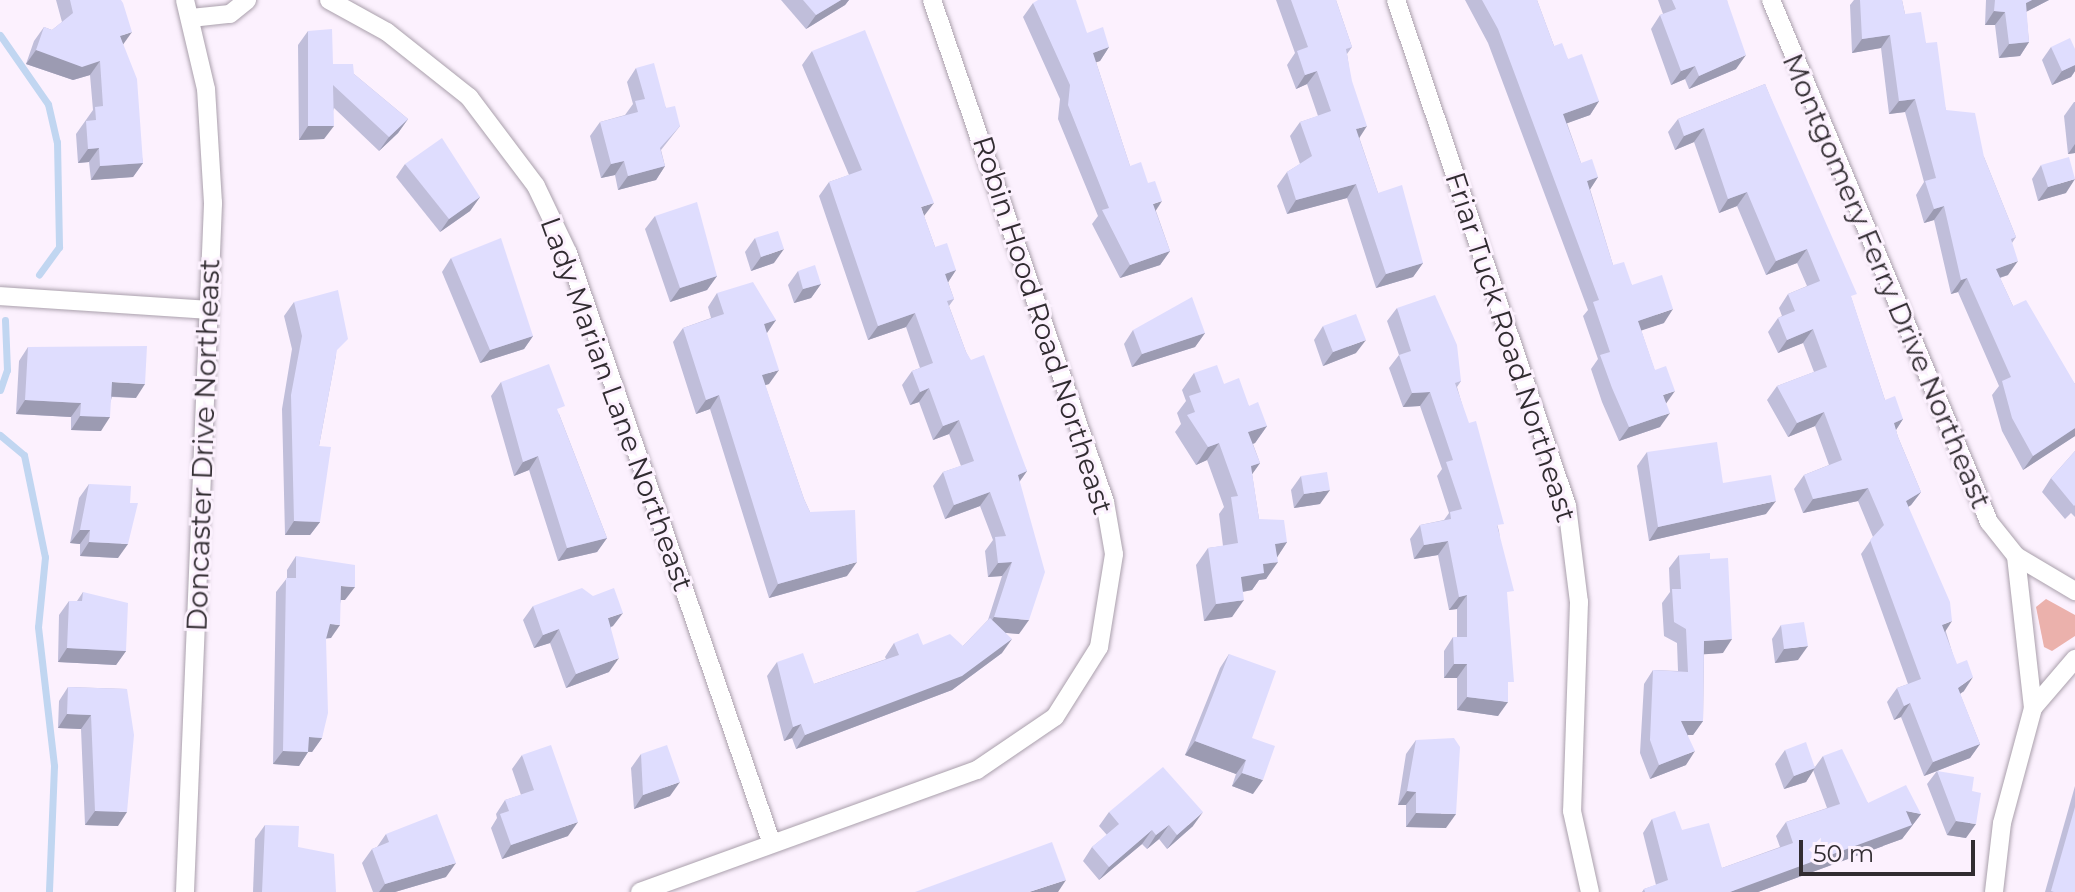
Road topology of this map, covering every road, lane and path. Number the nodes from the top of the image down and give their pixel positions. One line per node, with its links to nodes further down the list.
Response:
1 (185, 0): 7 (street, Doncaster Drive Northeast)
2 (247, 0): 7 (street)
3 (329, 0): 14 (street, Lady Marian Lane Northeast)
4 (932, 0): 14 (street, Robin Hood Road Northeast)
5 (1396, 0): 17 (street, Friar Tuck Road Northeast)
6 (1771, 0): 10 (street, Montgomery Ferry Drive Northeast)
7 (191, 18): 9 (street, Doncaster Drive Northeast)
8 (0, 296): 9 (street)
9 (209, 310): 15 (street, Doncaster Drive Northeast)
10 (2016, 556): 11 (street, Montgomery Ferry Drive Northeast); 13 (street)
11 (2075, 591)
12 (2075, 659): 13 (street)
13 (2033, 708): 18 (street)
14 (772, 844): 16 (street, Robin Hood Road Northeast)
15 (185, 892)
16 (640, 892)
17 (1590, 892)
18 (1994, 892)

